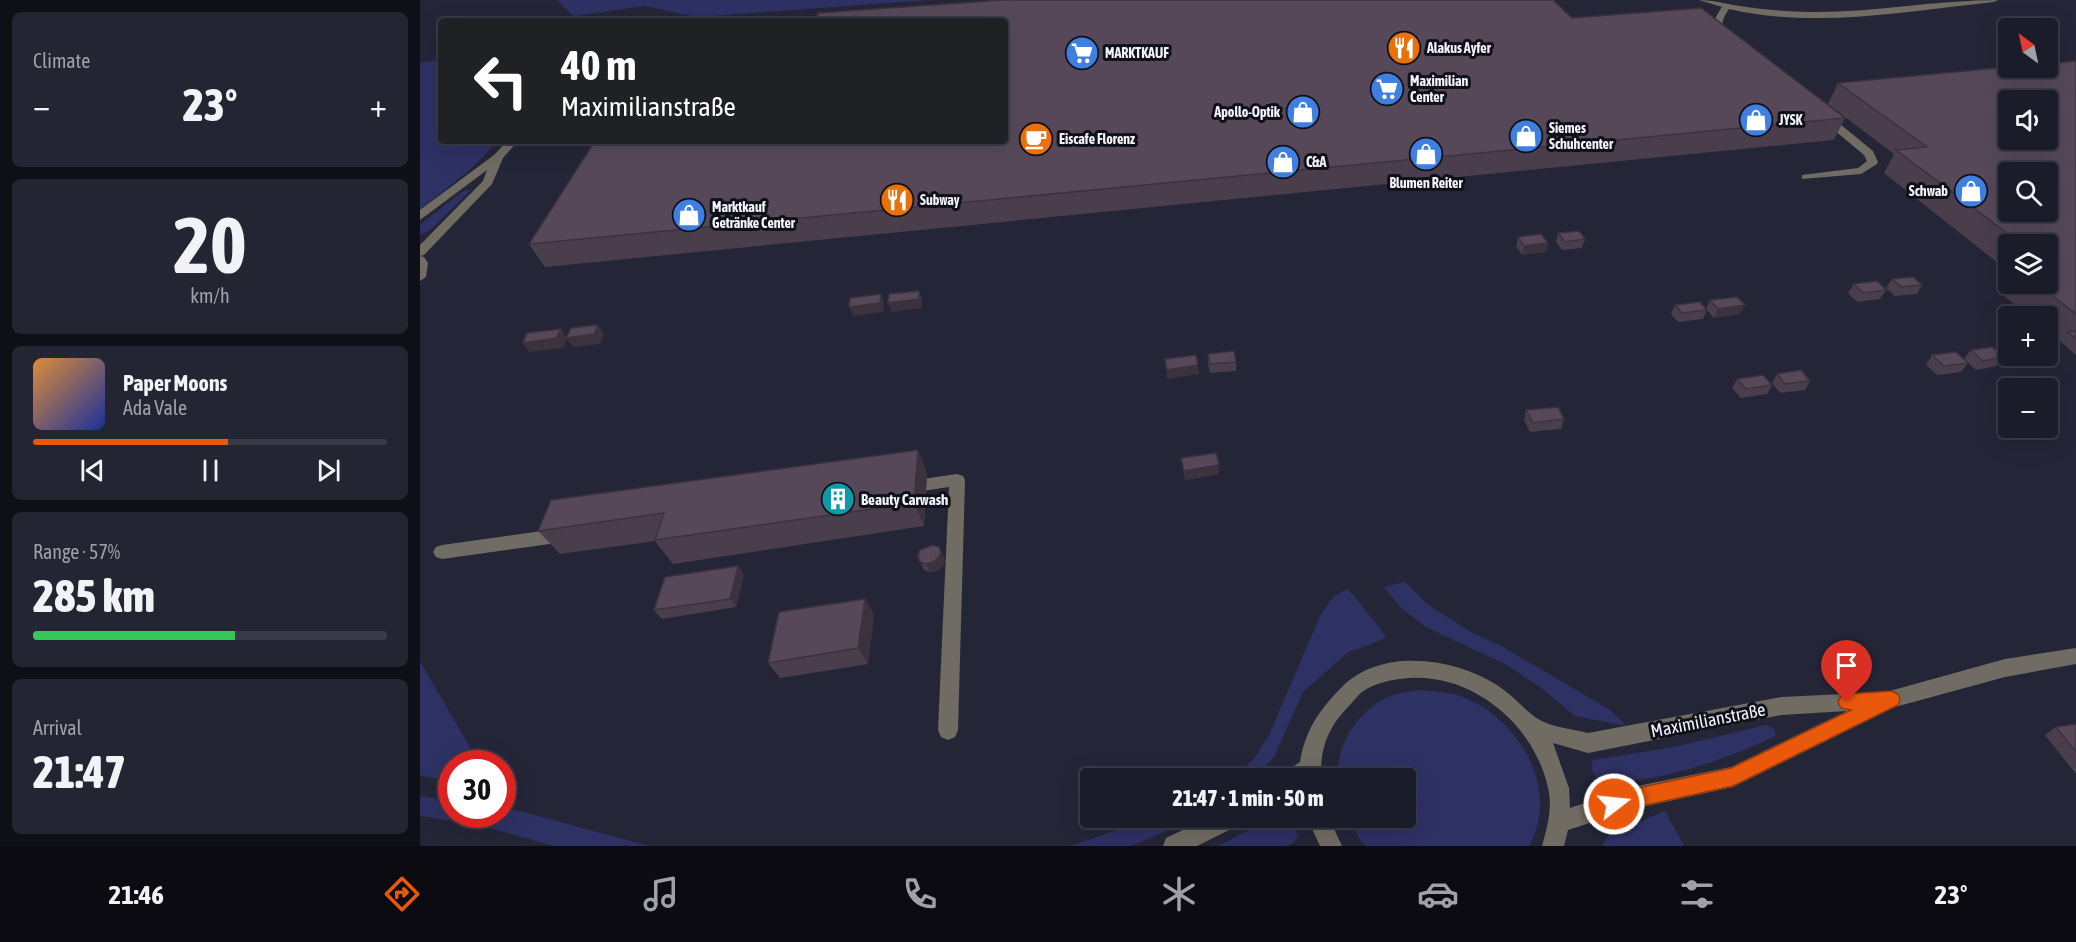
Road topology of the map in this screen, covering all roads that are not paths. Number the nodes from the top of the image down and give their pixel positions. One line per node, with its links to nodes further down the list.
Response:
1 (1703, 0): 3 (street)
2 (1994, 0): 3 (street)
3 (1726, 7): 6 (street)
4 (850, 17): 5 (street)
5 (833, 18)
6 (1732, 44)
7 (1817, 111): 10 (street)
8 (510, 144): 9 (street)
9 (498, 157): 11 (street); 12 (street)
10 (1806, 177)
11 (420, 216)
12 (420, 252)
13 (420, 260): 14 (street)
14 (420, 277)
15 (887, 490): 21 (street)
16 (583, 533): 17 (street)
17 (442, 552)
18 (2076, 656): 19 (street, Maximilianstraße)
19 (1892, 699): 20 (street, Maximilianstraße); 23 (street, Maximilianstraße)
20 (1529, 724): 22 (street); 23 (street)
21 (948, 730)
22 (1306, 768)
23 (1560, 822): 28 (street)
24 (1209, 828): 26 (street)
25 (1323, 828): 27 (street)
26 (1174, 846)
27 (1331, 846)
28 (1553, 846)

